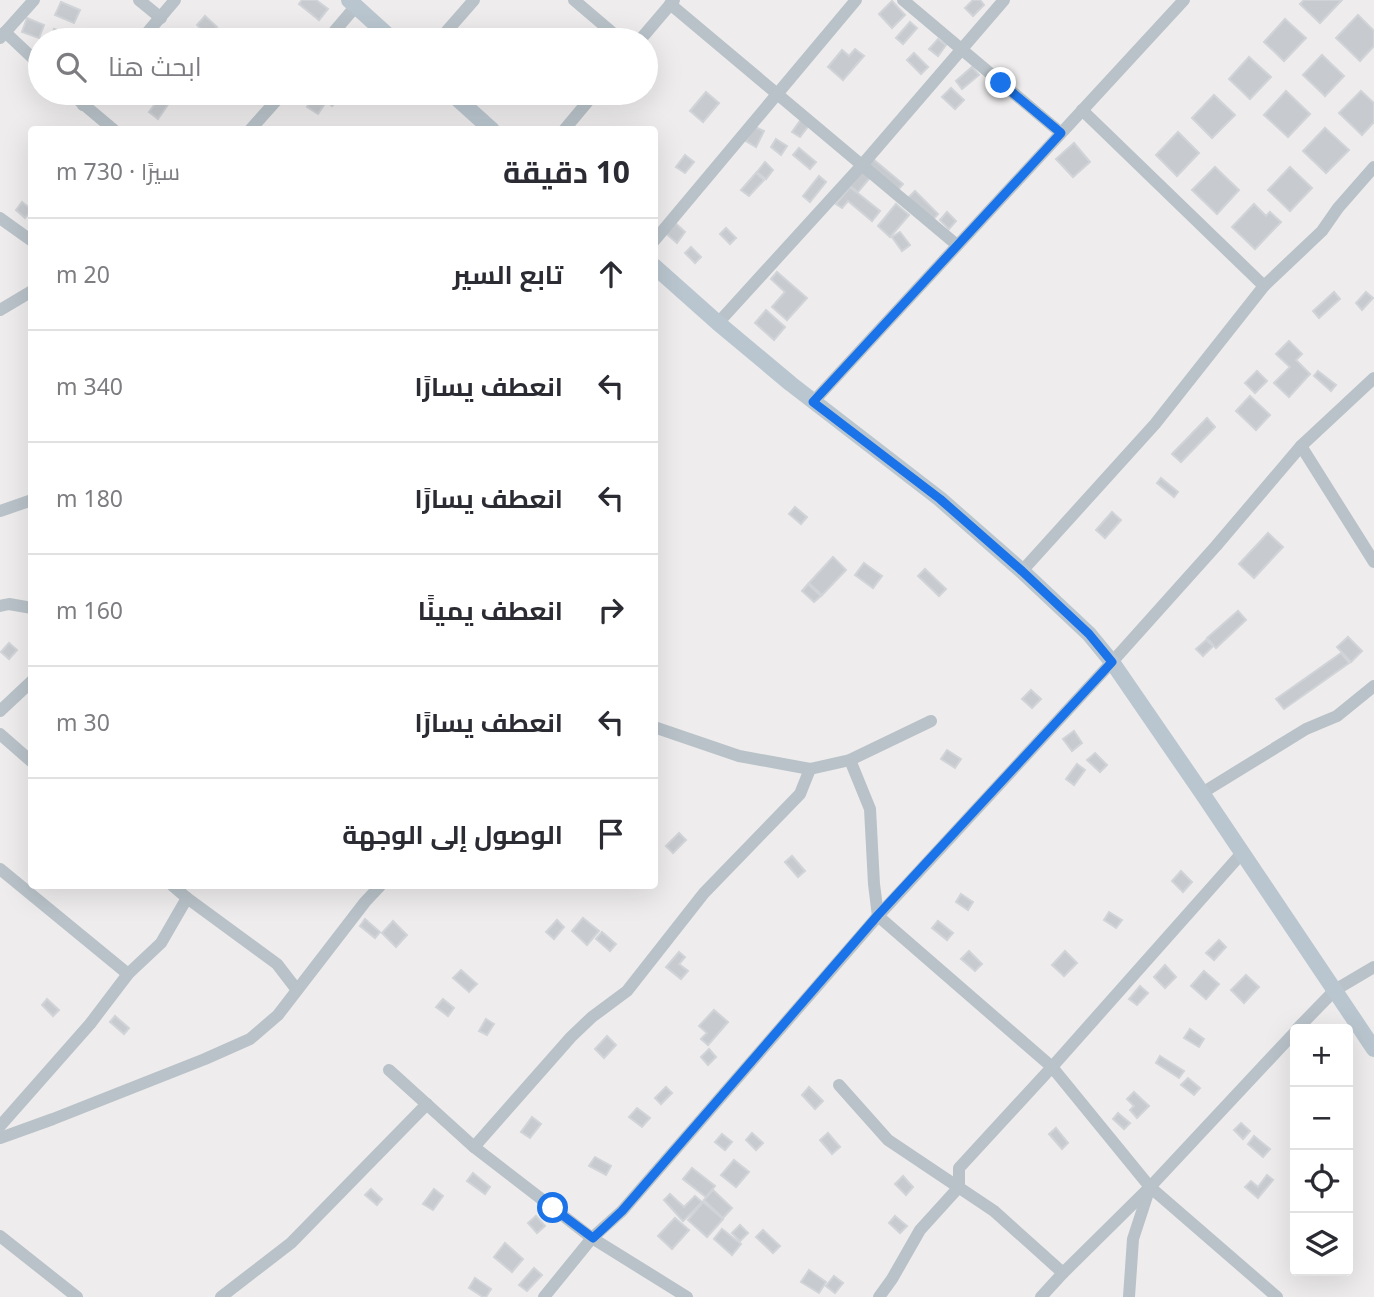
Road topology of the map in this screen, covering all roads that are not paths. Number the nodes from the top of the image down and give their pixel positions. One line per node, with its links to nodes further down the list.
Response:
1 (34, 0): 19 (street)
2 (139, 0): 12 (street)
3 (175, 0): 12 (street)
4 (474, 0): 16 (street)
5 (574, 0): 17 (street)
6 (856, 0): 22 (street)
7 (903, 0): 20 (street)
8 (1004, 0): 20 (street)
9 (1184, 0): 27 (street)
10 (672, 2): 18 (street); 22 (street)
11 (352, 3): 14 (street); 15 (main road)
12 (161, 18): 13 (street)
13 (152, 28)
14 (335, 28)
15 (380, 28)
16 (450, 28)
17 (607, 28)
18 (650, 28)
19 (2, 35): 21 (street)
20 (962, 50): 32 (street); 33 (street)
21 (28, 56)
22 (778, 94): 33 (street); 36 (street)
23 (83, 105): 28 (street)
24 (272, 105): 29 (street)
25 (464, 105): 30 (main road)
26 (585, 105): 31 (street)
27 (1082, 110): 32 (street); 40 (street)
28 (109, 126)
29 (254, 126)
30 (488, 126)
31 (567, 126)
32 (1061, 133): 38 (street)
33 (862, 165): 38 (street); 43 (street)
34 (1374, 167): 40 (street)
35 (0, 218): 37 (street)
36 (658, 236)
37 (28, 238)
38 (957, 245): 45 (street)
39 (658, 270): 43 (main road)
40 (1264, 286): 50 (street)
41 (28, 294): 42 (street)
42 (0, 310)
43 (718, 323): 45 (main road)
44 (1374, 378): 46 (street)
45 (813, 402): 50 (main road)
46 (1301, 446): 49 (street); 53 (street)
47 (28, 501): 48 (street)
48 (0, 511)
49 (1374, 562)
50 (1022, 571): 53 (main road)
51 (0, 606): 52 (street)
52 (28, 607)
53 (1112, 662): 63 (main road); 69 (street)
54 (28, 685): 56 (street)
55 (1374, 686): 63 (street)
56 (0, 711)
57 (932, 721): 61 (street)
58 (658, 728): 62 (street)
59 (0, 734): 60 (street)
60 (28, 758)
61 (850, 760): 62 (street); 69 (street)
62 (810, 769): 83 (street)
63 (1202, 793): 64 (main road)
64 (1242, 853): 73 (main road); 77 (street)
65 (0, 869): 71 (street)
66 (176, 889): 68 (street)
67 (378, 889): 72 (street)
68 (187, 898): 71 (street); 72 (street)
69 (878, 915): 77 (street); 87 (street)
70 (1374, 967): 73 (street)
71 (128, 974): 81 (street)
72 (297, 990): 82 (street)
73 (1335, 990): 74 (street); 76 (main road)
74 (1302, 1024)
75 (1290, 1036): 84 (street)
76 (1374, 1049)
77 (1052, 1067): 84 (street); 85 (street)
78 (389, 1070): 80 (street)
79 (839, 1085): 85 (street)
80 (427, 1104): 83 (street); 90 (street)
81 (0, 1126)
82 (0, 1138)
83 (474, 1147): 87 (street)
84 (1150, 1186): 88 (street); 95 (street); 96 (street)
85 (959, 1187): 88 (street); 93 (street)
86 (0, 1236): 89 (street)
87 (593, 1238): 91 (street); 92 (street)
88 (1063, 1273): 94 (street)
89 (77, 1297)
90 (221, 1297)
91 (544, 1297)
92 (687, 1297)
93 (879, 1297)
94 (1041, 1297)
95 (1129, 1297)
96 (1277, 1297)

